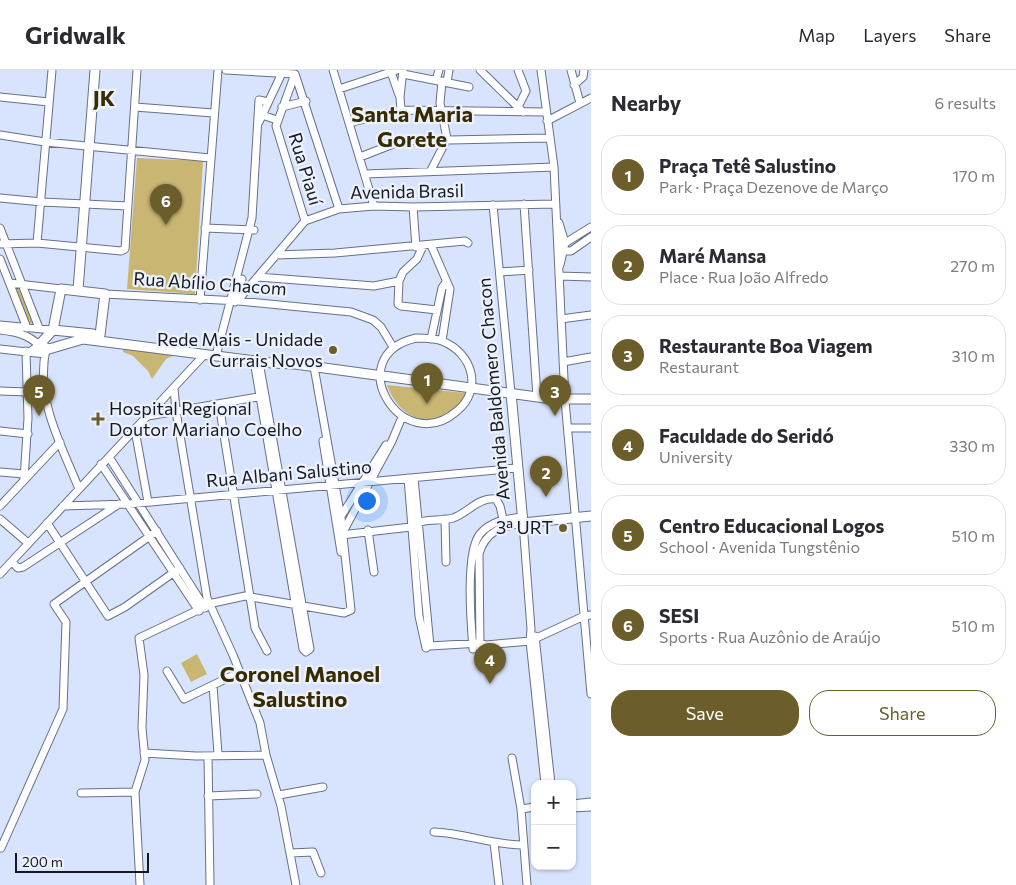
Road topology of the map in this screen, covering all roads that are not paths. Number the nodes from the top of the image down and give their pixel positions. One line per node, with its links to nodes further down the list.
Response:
1 (52, 70): 29 (street)
2 (89, 70): 3 (street)
3 (95, 70): 48 (main road)
4 (137, 70): 32 (street)
5 (218, 70): 38 (street)
6 (226, 70): 7 (street)
7 (241, 70): 17 (street)
8 (333, 70): 24 (street)
9 (368, 70): 20 (street)
10 (439, 70): 21 (street)
11 (449, 70): 21 (street)
12 (480, 70): 35 (street)
13 (518, 70): 35 (street)
14 (542, 70): 37 (street)
15 (571, 70): 22 (street)
16 (584, 70): 22 (street)
17 (285, 72): 18 (street); 30 (street)
18 (296, 72): 28 (street); 33 (street)
19 (398, 72): 20 (street); 21 (street); 26 (street); 26 (street)
20 (371, 78): 24 (street)
21 (442, 81): 23 (street); 34 (street)
22 (574, 85): 31 (street)
23 (469, 87)
24 (339, 89): 42 (street)
25 (0, 97): 29 (street)
26 (400, 97): 36 (street)
27 (591, 98): 31 (street)
28 (306, 101): 33 (street); 64 (street)
29 (49, 102): 47 (street)
30 (268, 102): 39 (street); 43 (street)
31 (580, 103): 40 (street)
32 (135, 107): 38 (street); 49 (street)
33 (282, 108): 41 (street)
34 (441, 109): 35 (street); 36 (street); 46 (street)
35 (521, 109): 37 (street)
36 (401, 110): 42 (street)
37 (546, 112): 40 (street)
38 (214, 113): 51 (street)
39 (262, 115): 41 (street); 43 (street)
40 (547, 121): 45 (street)
41 (277, 123): 66 (street, Rua Piauí)
42 (349, 123): 50 (street)
43 (256, 126): 70 (street)
44 (0, 135): 47 (street)
45 (550, 138): 46 (street); 52 (street)
46 (447, 139): 50 (street); 53 (street)
47 (45, 142): 48 (street); 56 (street)
48 (89, 146): 49 (street); 57 (main road)
49 (131, 151): 51 (street); 61 (street)
50 (360, 157): 54 (street)
51 (210, 158): 69 (street)
52 (554, 167): 53 (street); 59 (street)
53 (431, 170): 54 (street)
54 (365, 174): 62 (street)
55 (0, 198): 56 (street)
56 (42, 202): 57 (street); 73 (street)
57 (85, 204): 61 (street); 77 (main road)
58 (524, 204): 59 (street, Avenida Brasil); 60 (street, Avenida Brasil); 81 (street)
59 (555, 204): 65 (street)
60 (494, 205): 63 (street, Avenida Brasil); 82 (street, Avenida Baldomero Chacon)
61 (128, 206): 77 (street)
62 (374, 206): 63 (street, Avenida Brasil); 64 (street, Avenida Brasil)
63 (413, 207): 76 (street)
64 (339, 209): 66 (street, Avenida Brasil)
65 (558, 220): 75 (street); 78 (street)
66 (305, 221): 79 (street)
67 (591, 227): 75 (street)
68 (0, 228): 72 (street)
69 (205, 228): 70 (street); 93 (street)
70 (252, 230): 94 (street)
71 (591, 237): 78 (street)
72 (3, 243): 73 (street); 89 (street)
73 (37, 243): 77 (street)
74 (468, 243): 76 (street)
75 (565, 243): 78 (street)
76 (423, 246): 79 (street); 86 (street); 87 (street)
77 (82, 248): 91 (main road)
78 (559, 249): 83 (street)
79 (276, 255): 84 (street)
80 (0, 259): 88 (street)
81 (528, 270): 82 (street); 124 (street)
82 (500, 272): 122 (street, Avenida Baldomero Chacon)
83 (559, 274): 85 (street); 97 (street)
84 (258, 277): 86 (street); 94 (street)
85 (591, 277)
86 (398, 281): 95 (street)
87 (446, 282): 95 (street); 105 (street)
88 (10, 283): 89 (street, Rua Abílio Chacom); 99 (street)
89 (23, 284): 90 (street, Rua Abílio Chacom); 100 (street)
90 (61, 289): 91 (main road, Rua Abílio Chacom); 102 (main road)
91 (78, 290): 92 (main road, Rua Abílio Chacom)
92 (105, 294): 93 (street, Rua Abílio Chacom); 103 (main road)
93 (200, 300): 94 (street, Rua Abílio Chacom)
94 (234, 303): 106 (street, Rua Abílio Chacom); 110 (street)
95 (437, 310): 104 (street)
96 (591, 315): 97 (street)
97 (561, 319): 115 (street)
98 (0, 325): 99 (street)
99 (27, 328): 100 (street)
100 (39, 328): 102 (street)
101 (0, 330): 108 (street)
102 (53, 330): 103 (main road); 108 (main road)
103 (100, 338): 108 (main road); 110 (main road); 111 (main road)
104 (431, 339): 105 (street); 106 (street)
105 (442, 341): 119 (street)
106 (393, 346): 117 (street)
107 (0, 349): 109 (street)
108 (44, 349): 109 (street); 137 (street)
109 (28, 351): 121 (street)
110 (217, 352): 114 (main road)
111 (204, 355): 113 (main road); 118 (street)
112 (591, 357): 115 (street)
113 (257, 361): 114 (main road); 123 (street)
114 (281, 362): 116 (main road)
115 (564, 362): 126 (street)
116 (312, 366): 117 (main road); 146 (street)
117 (380, 377): 119 (main road); 130 (street)
118 (174, 388): 128 (street); 129 (street)
119 (472, 389): 122 (main road); 130 (street)
120 (0, 391): 121 (street)
121 (28, 392): 136 (street)
122 (511, 393): 124 (main road); 140 (main road, Avenida Baldomero Chacon)
123 (263, 396): 127 (street); 148 (street)
124 (537, 397): 126 (main road)
125 (591, 399): 126 (main road)
126 (565, 400): 131 (street)
127 (219, 404): 128 (street); 149 (street)
128 (176, 411): 129 (street); 150 (street)
129 (147, 416): 133 (street)
130 (402, 417): 135 (street)
131 (568, 428): 132 (street); 158 (street)
132 (591, 428)
133 (135, 430): 138 (street); 151 (street)
134 (0, 432): 136 (street)
135 (395, 432): 144 (street); 145 (street)
136 (28, 434): 142 (street)
137 (60, 442): 142 (street); 147 (street)
138 (109, 456): 139 (street); 152 (street)
139 (102, 464): 147 (street); 154 (street)
140 (517, 468): 143 (street, Rua Albani Salustino); 163 (main road, Avenida Baldomero Chacon)
141 (0, 472): 142 (street)
142 (24, 476): 155 (street)
143 (411, 478): 145 (street, Rua Albani Salustino); 166 (street)
144 (364, 481): 145 (street, Rua Albani Salustino); 146 (street, Rua Albani Salustino); 160 (street)
145 (372, 481): 169 (street)
146 (333, 485): 148 (street, Rua Albani Salustino); 160 (street)
147 (79, 489): 156 (street)
148 (279, 489): 149 (street, Rua Albani Salustino); 180 (street)
149 (234, 493): 150 (street, Rua Albani Salustino); 179 (street)
150 (190, 498): 151 (street, Rua Albani Salustino); 181 (street)
151 (148, 502): 152 (street, Rua Albani Salustino)
152 (139, 503): 154 (street, Rua Albani Salustino); 168 (street)
153 (119, 504): 154 (street, Rua Albani Salustino); 156 (street, Rua Albani Salustino); 172 (street)
154 (129, 504): 170 (street)
155 (0, 506)
156 (63, 506): 165 (street)
157 (591, 512): 158 (main road)
158 (575, 515): 159 (main road); 163 (main road); 182 (street)
159 (591, 516)
160 (338, 518): 169 (street)
161 (445, 519): 162 (street); 166 (street); 174 (street)
162 (503, 520): 163 (street); 184 (street)
163 (522, 520): 183 (street, Avenida Baldomero Chacon); 184 (street)
164 (1, 521): 171 (street)
165 (47, 523): 171 (street); 172 (street)
166 (414, 524): 167 (street); 184 (street)
167 (368, 530): 169 (street); 176 (street)
168 (157, 531): 170 (street); 175 (street)
169 (341, 534): 180 (street)
170 (150, 536): 175 (street); 178 (street)
171 (28, 543): 173 (street)
172 (60, 543): 173 (street); 178 (street)
173 (12, 562): 177 (street)
174 (446, 562)
175 (177, 570): 178 (street); 181 (street)
176 (374, 572)
177 (0, 574)
178 (85, 582): 213 (street)
179 (249, 595): 180 (street); 181 (street); 185 (street)
180 (299, 604): 180 (street)
181 (204, 608): 187 (street); 190 (street)
182 (587, 615): 183 (street); 189 (street)
183 (533, 640): 184 (street); 195 (street, Avenida Baldomero Chacon); 196 (street, Avenida Baldomero Chacon)
184 (478, 646)
185 (267, 651)
186 (167, 671): 188 (street)
187 (240, 672): 188 (street); 192 (street)
188 (214, 685): 191 (street)
189 (591, 694)
190 (144, 752): 193 (street); 198 (street)
191 (218, 754): 192 (street); 193 (street)
192 (266, 755): 201 (street)
193 (208, 756): 202 (street)
194 (512, 758): 208 (street)
195 (546, 780)
196 (550, 780)
197 (323, 788): 201 (street)
198 (135, 792): 199 (street); 216 (street)
199 (80, 793)
200 (257, 794): 202 (street)
201 (278, 795): 214 (street)
202 (208, 796): 217 (street)
203 (591, 802): 204 (street)
204 (576, 804)
205 (591, 807): 206 (street)
206 (576, 808)
207 (531, 809): 208 (street)
208 (521, 811): 209 (street); 212 (street)
209 (531, 812)
210 (434, 832): 211 (street)
211 (494, 843): 212 (street); 219 (street)
212 (523, 845): 220 (street)
213 (1, 848)
214 (291, 853): 215 (street); 218 (street)
215 (321, 873)
216 (140, 885)
217 (210, 885)
218 (296, 885)
219 (498, 885)
220 (527, 885)

